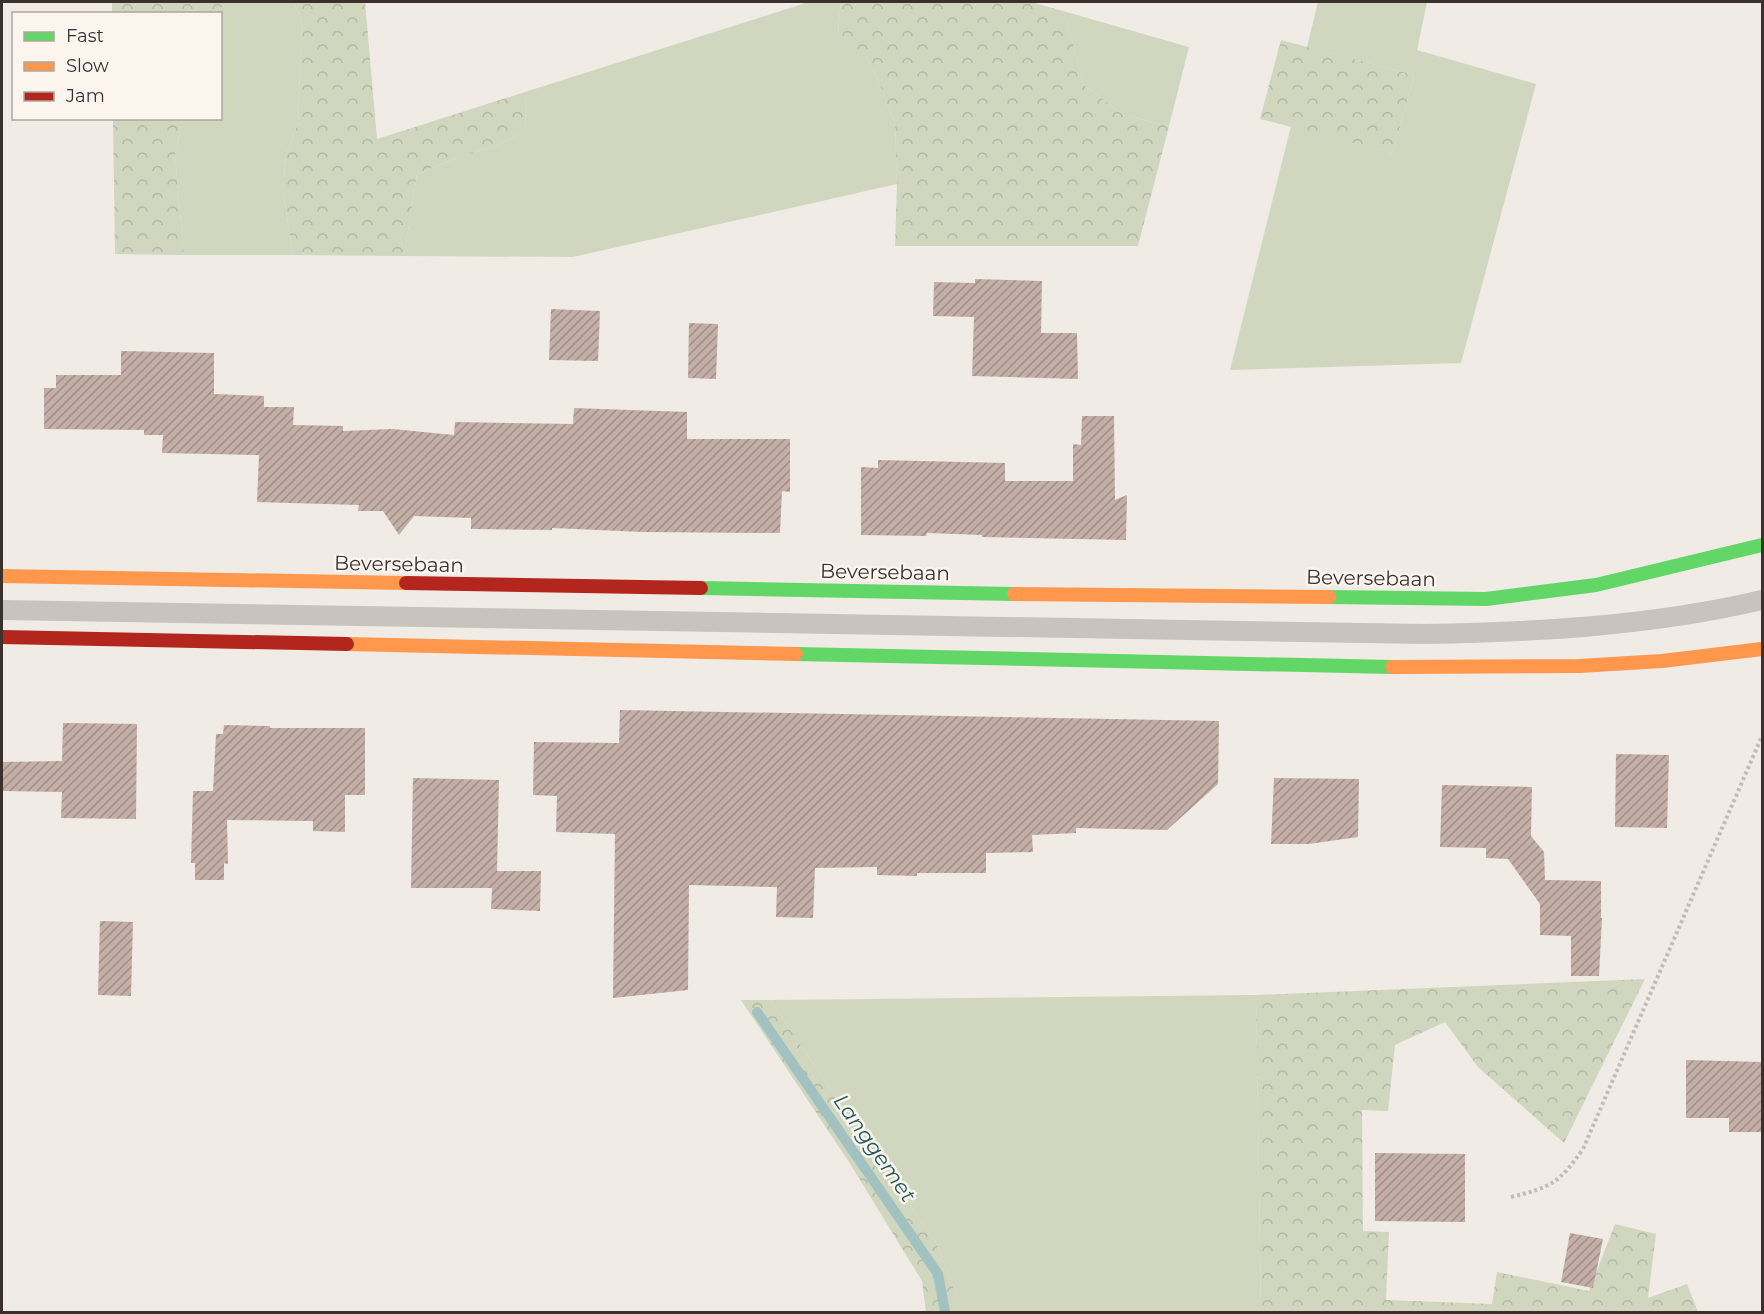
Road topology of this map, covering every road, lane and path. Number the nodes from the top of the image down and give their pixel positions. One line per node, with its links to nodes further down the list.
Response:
1 (1762, 545): 2 (main road, Beversebaan)
2 (2, 576)
3 (1762, 600): 4 (lane)
4 (2, 610)
5 (2, 637): 6 (main road)
6 (1762, 649)
7 (1762, 735): 8 (path)
8 (1511, 1197)

